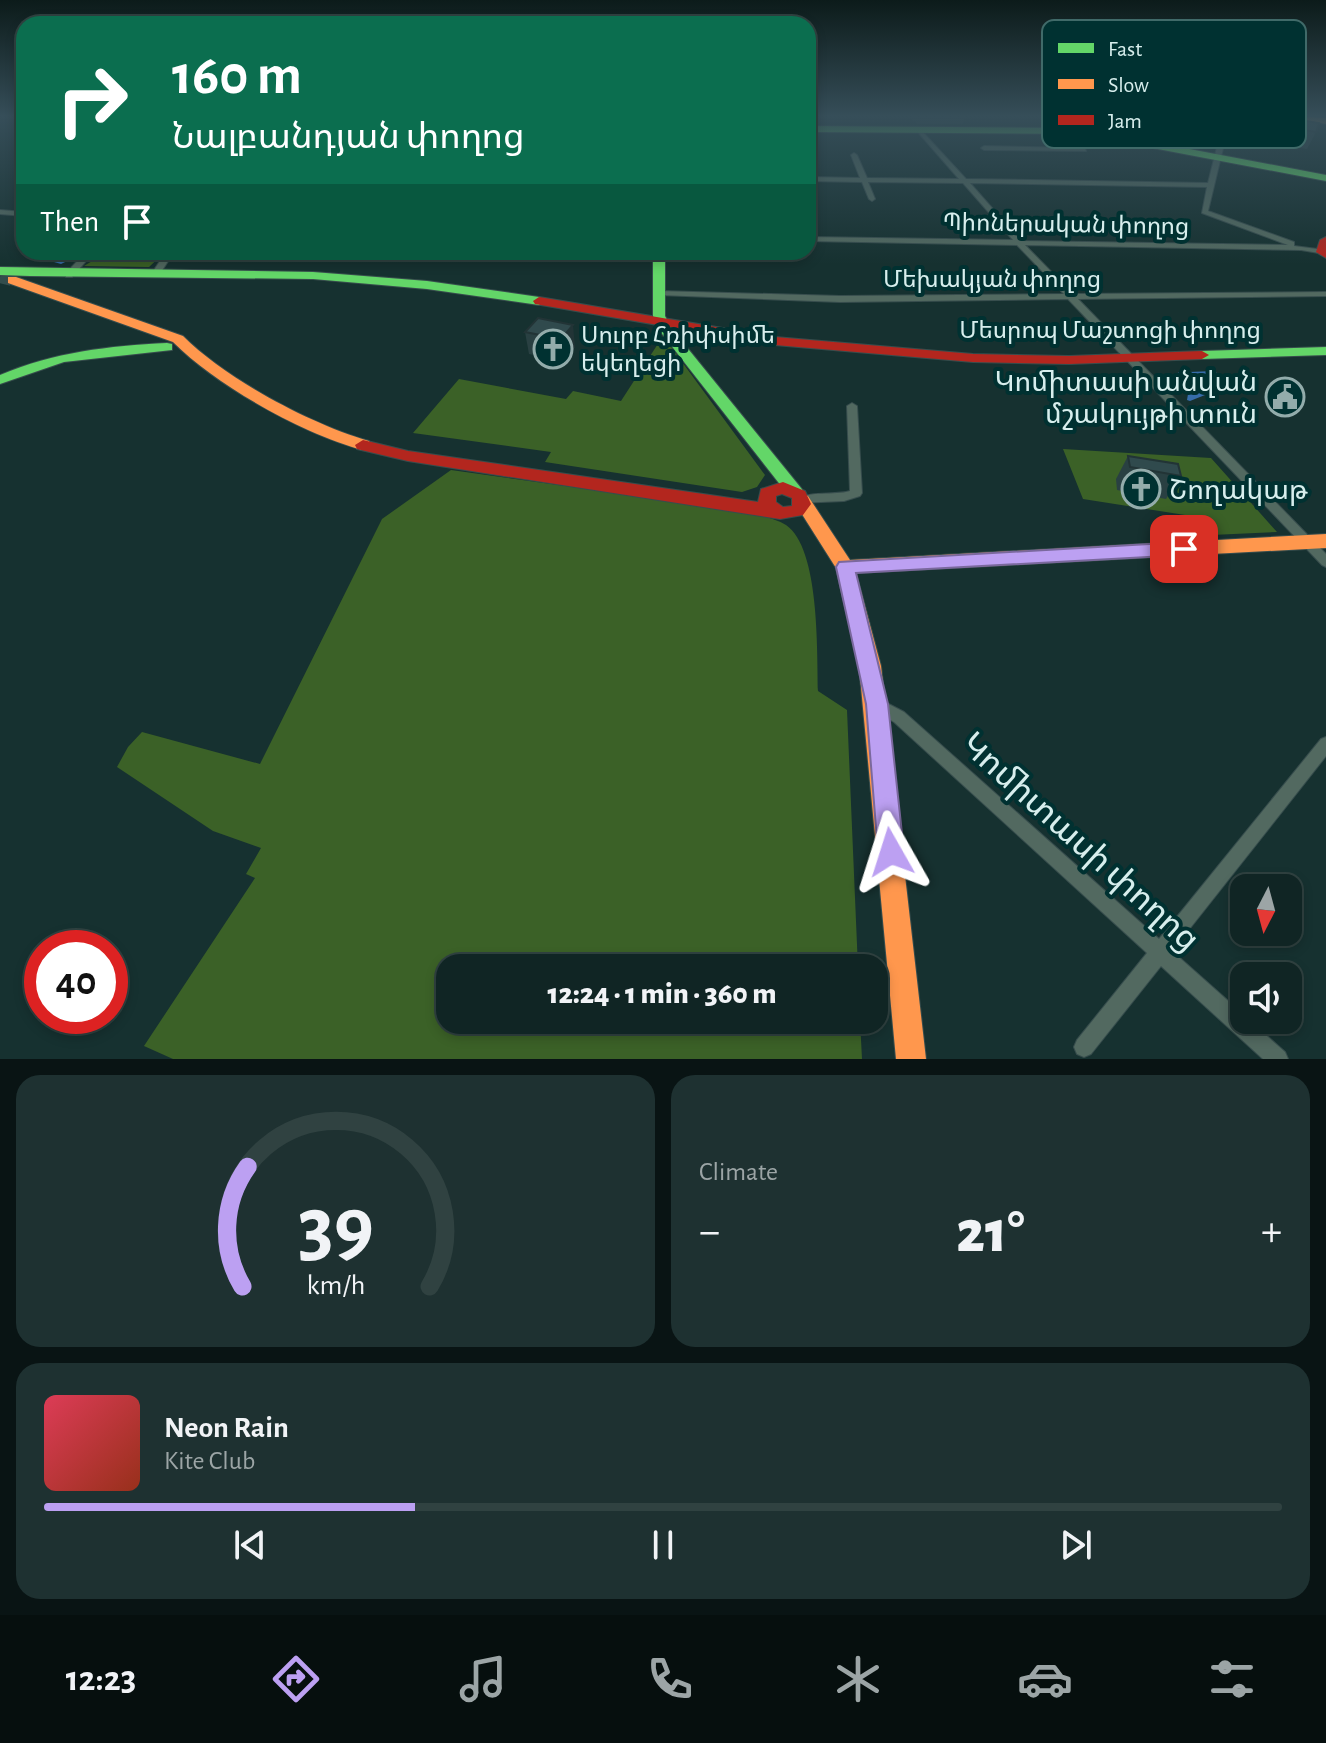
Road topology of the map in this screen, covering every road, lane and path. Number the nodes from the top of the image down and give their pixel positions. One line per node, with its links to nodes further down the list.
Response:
1 (857, 164): 7 (street)
2 (949, 164): 8 (street)
3 (1215, 164): 9 (street)
4 (1256, 164): 5 (main road)
5 (1326, 178)
6 (816, 179): 7 (street)
7 (863, 180): 8 (street); 10 (street)
8 (964, 182): 9 (street); 12 (street)
9 (1210, 185): 13 (street)
10 (872, 199)
11 (816, 239): 12 (street, Պիոներական փողոց)
12 (1019, 243): 13 (street, Պիոներական փողոց); 24 (street)
13 (1301, 248): 14 (street, Պիոներական փողոց)
14 (1325, 249)
15 (83, 260): 19 (street)
16 (165, 260): 18 (street)
17 (659, 260): 22 (main road)
18 (158, 270): 19 (main road); 21 (main road)
19 (71, 273): 20 (main road); 21 (main road)
20 (3, 276): 26 (main road); 28 (main road)
21 (372, 279): 25 (main road, Մեսրոպ Մաշտոցի փողոց)
22 (659, 293): 24 (street, Մեխակյան փողոց); 25 (main road)
23 (1326, 294): 24 (street, Մեխակյան փողոց)
24 (1073, 299): 29 (street)
25 (662, 321): 29 (main road, Մեսրոպ Մաշտոցի փողոց); 32 (main road)
26 (167, 347): 28 (main road); 30 (main road)
27 (1326, 351): 29 (main road, Մեսրոպ Մաշտոցի փողոց)
28 (191, 352): 34 (main road)
29 (1133, 358): 36 (street)
30 (0, 380)
31 (852, 406): 33 (street)
32 (772, 465): 33 (main road); 34 (main road)
33 (798, 496): 34 (main road); 35 (main road)
34 (773, 503): 35 (main road)
35 (818, 529): 38 (main road)
36 (1317, 542): 37 (street); 38 (main road)
37 (1326, 562)
38 (845, 567): 39 (main road)
39 (877, 704): 41 (street, Կոմիտասի փողոց); 43 (main road)
40 (1326, 744): 41 (street)
41 (1160, 951): 42 (street); 44 (street, Կոմիտասի փողոց)
42 (1084, 1047)
43 (911, 1059)
44 (1278, 1059)

